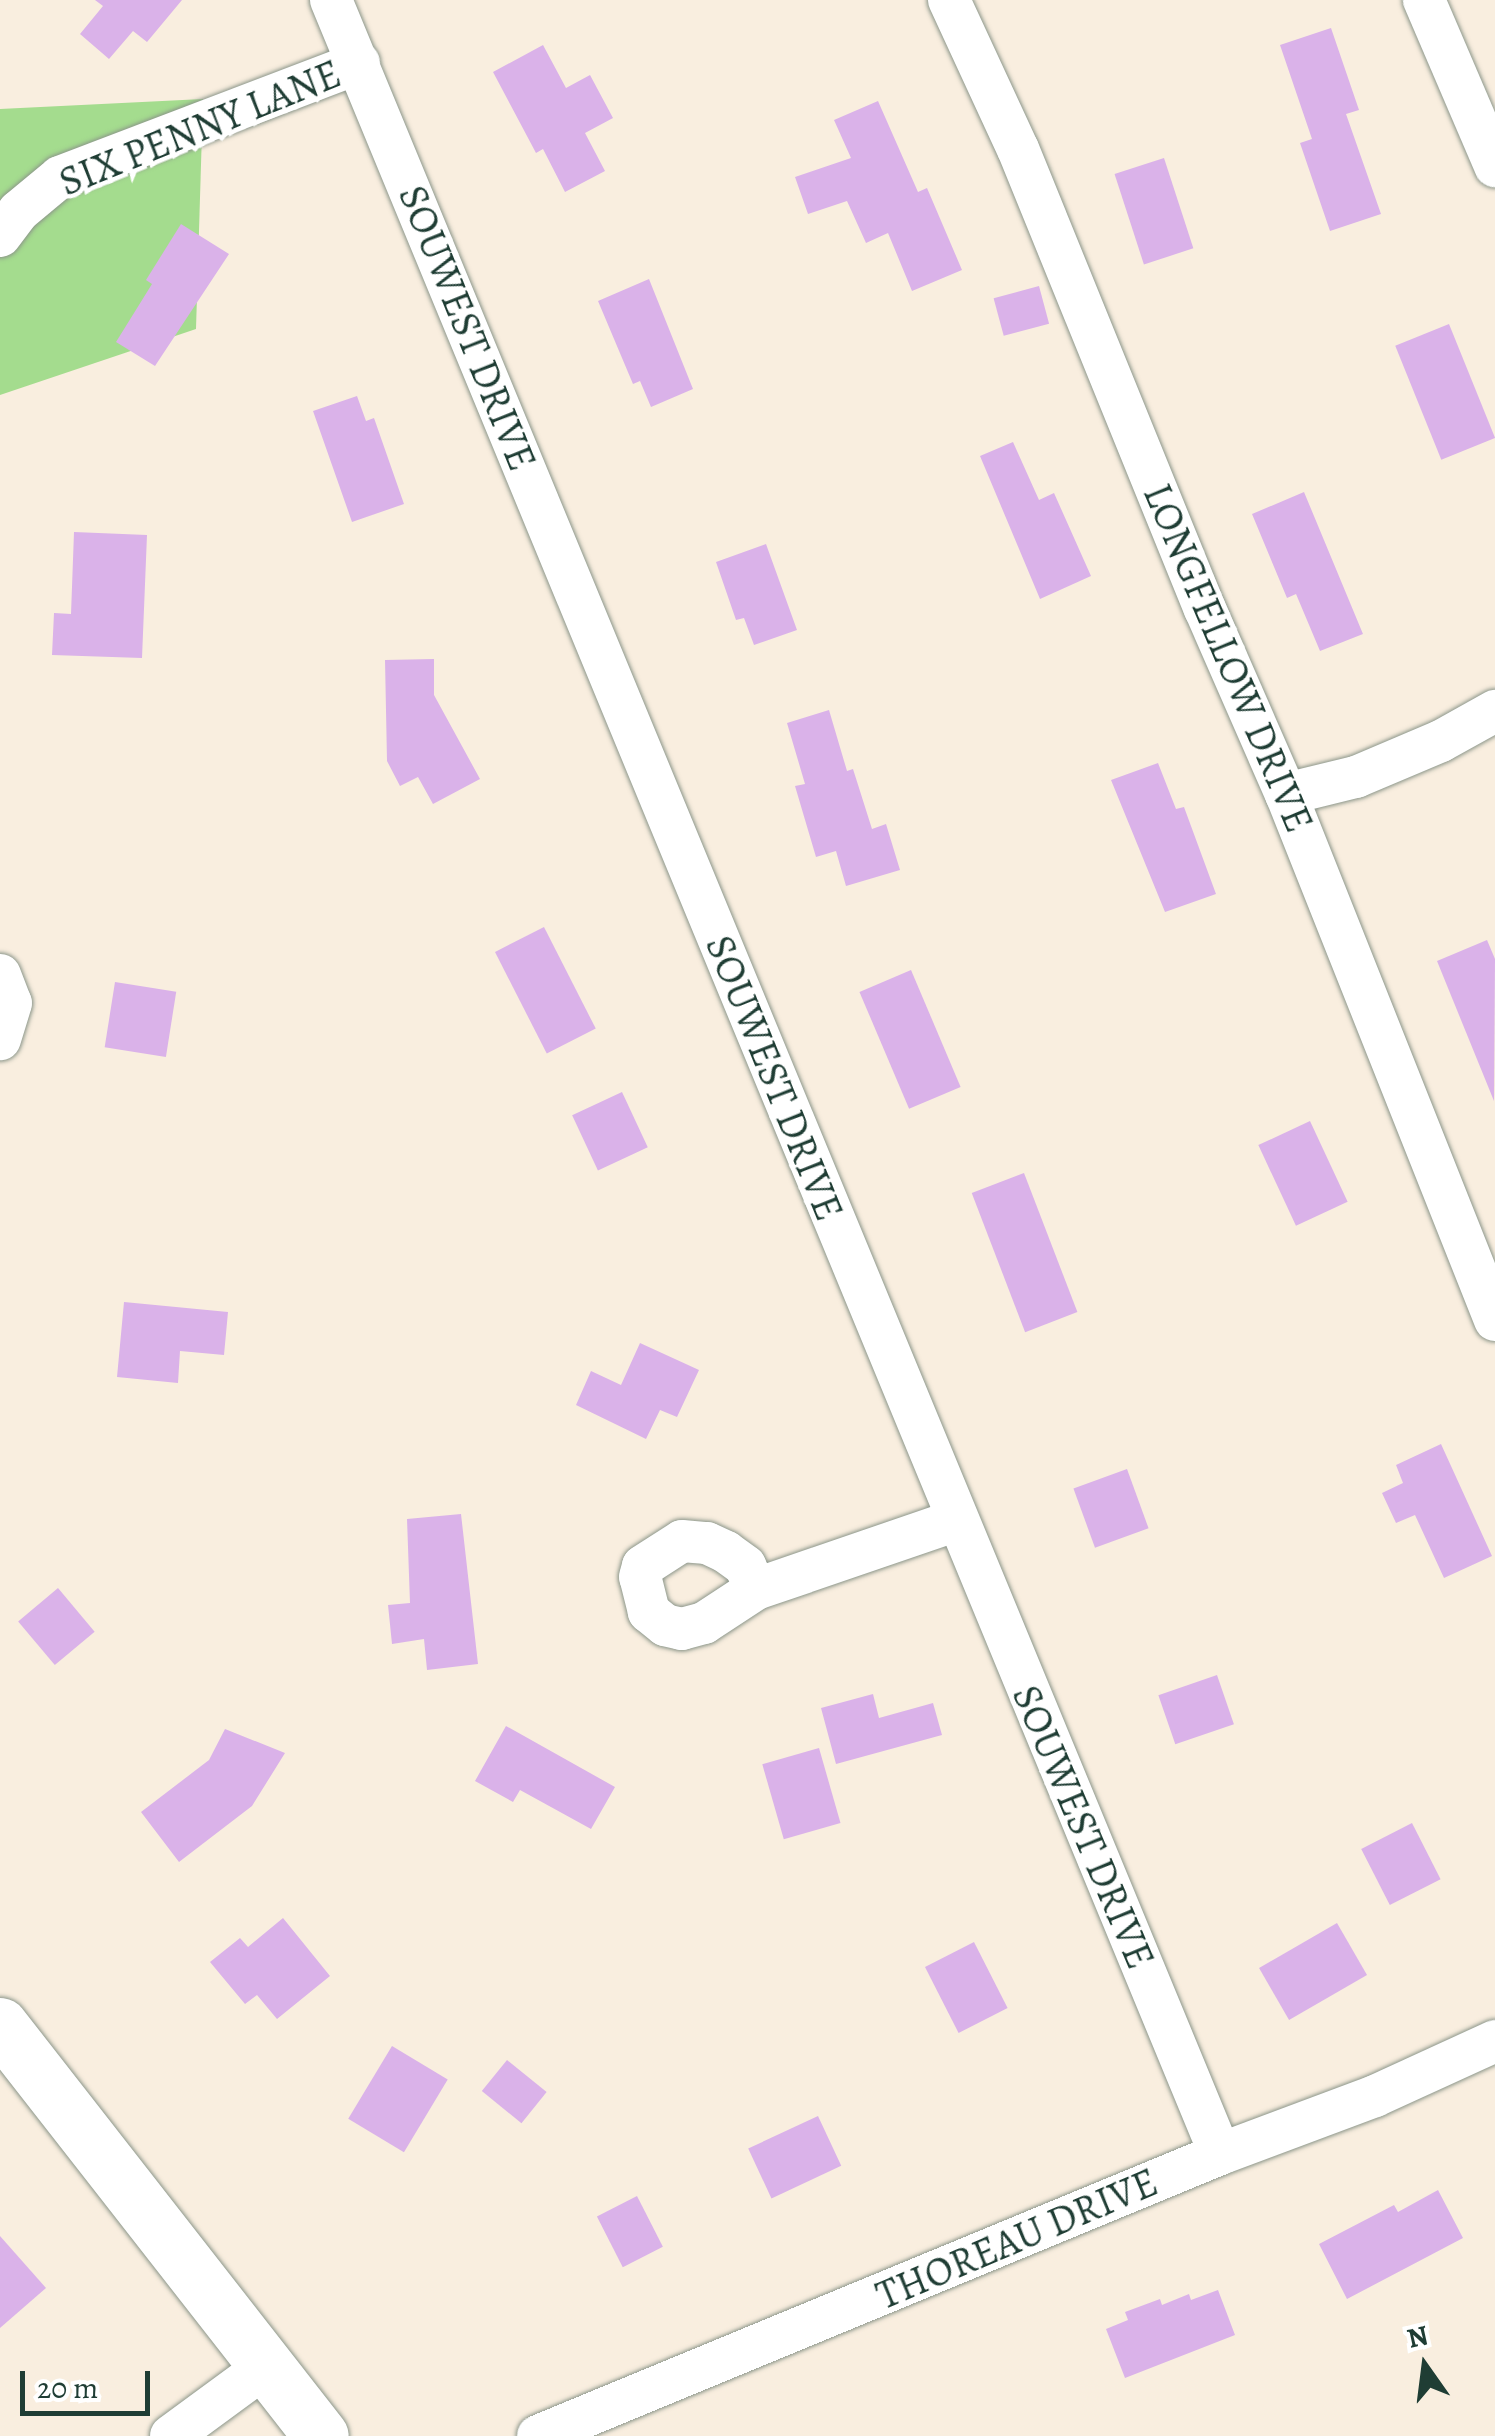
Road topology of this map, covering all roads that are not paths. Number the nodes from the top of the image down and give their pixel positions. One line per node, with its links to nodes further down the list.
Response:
1 (331, 0): 4 (street, SOUWEST DRIVE)
2 (948, 0): 8 (street, LONGFELLOW DRIVE)
3 (1424, 0): 5 (street)
4 (358, 63): 6 (street, SIX PENNY LANE); 12 (street, SOUWEST DRIVE)
5 (1495, 166)
6 (0, 236)
7 (1495, 710): 8 (street)
8 (1286, 794): 11 (street, LONGFELLOW DRIVE)
9 (0, 975): 10 (street)
10 (0, 1039)
11 (1495, 1320)
12 (955, 1521): 13 (street); 16 (street, SOUWEST DRIVE)
13 (756, 1589)
14 (0, 2025): 17 (main road)
15 (1495, 2041): 16 (street, THOREAU DRIVE)
16 (1220, 2154): 20 (street, THOREAU DRIVE)
17 (265, 2367): 18 (street); 19 (main road)
18 (171, 2436)
19 (321, 2436)
20 (538, 2436)

